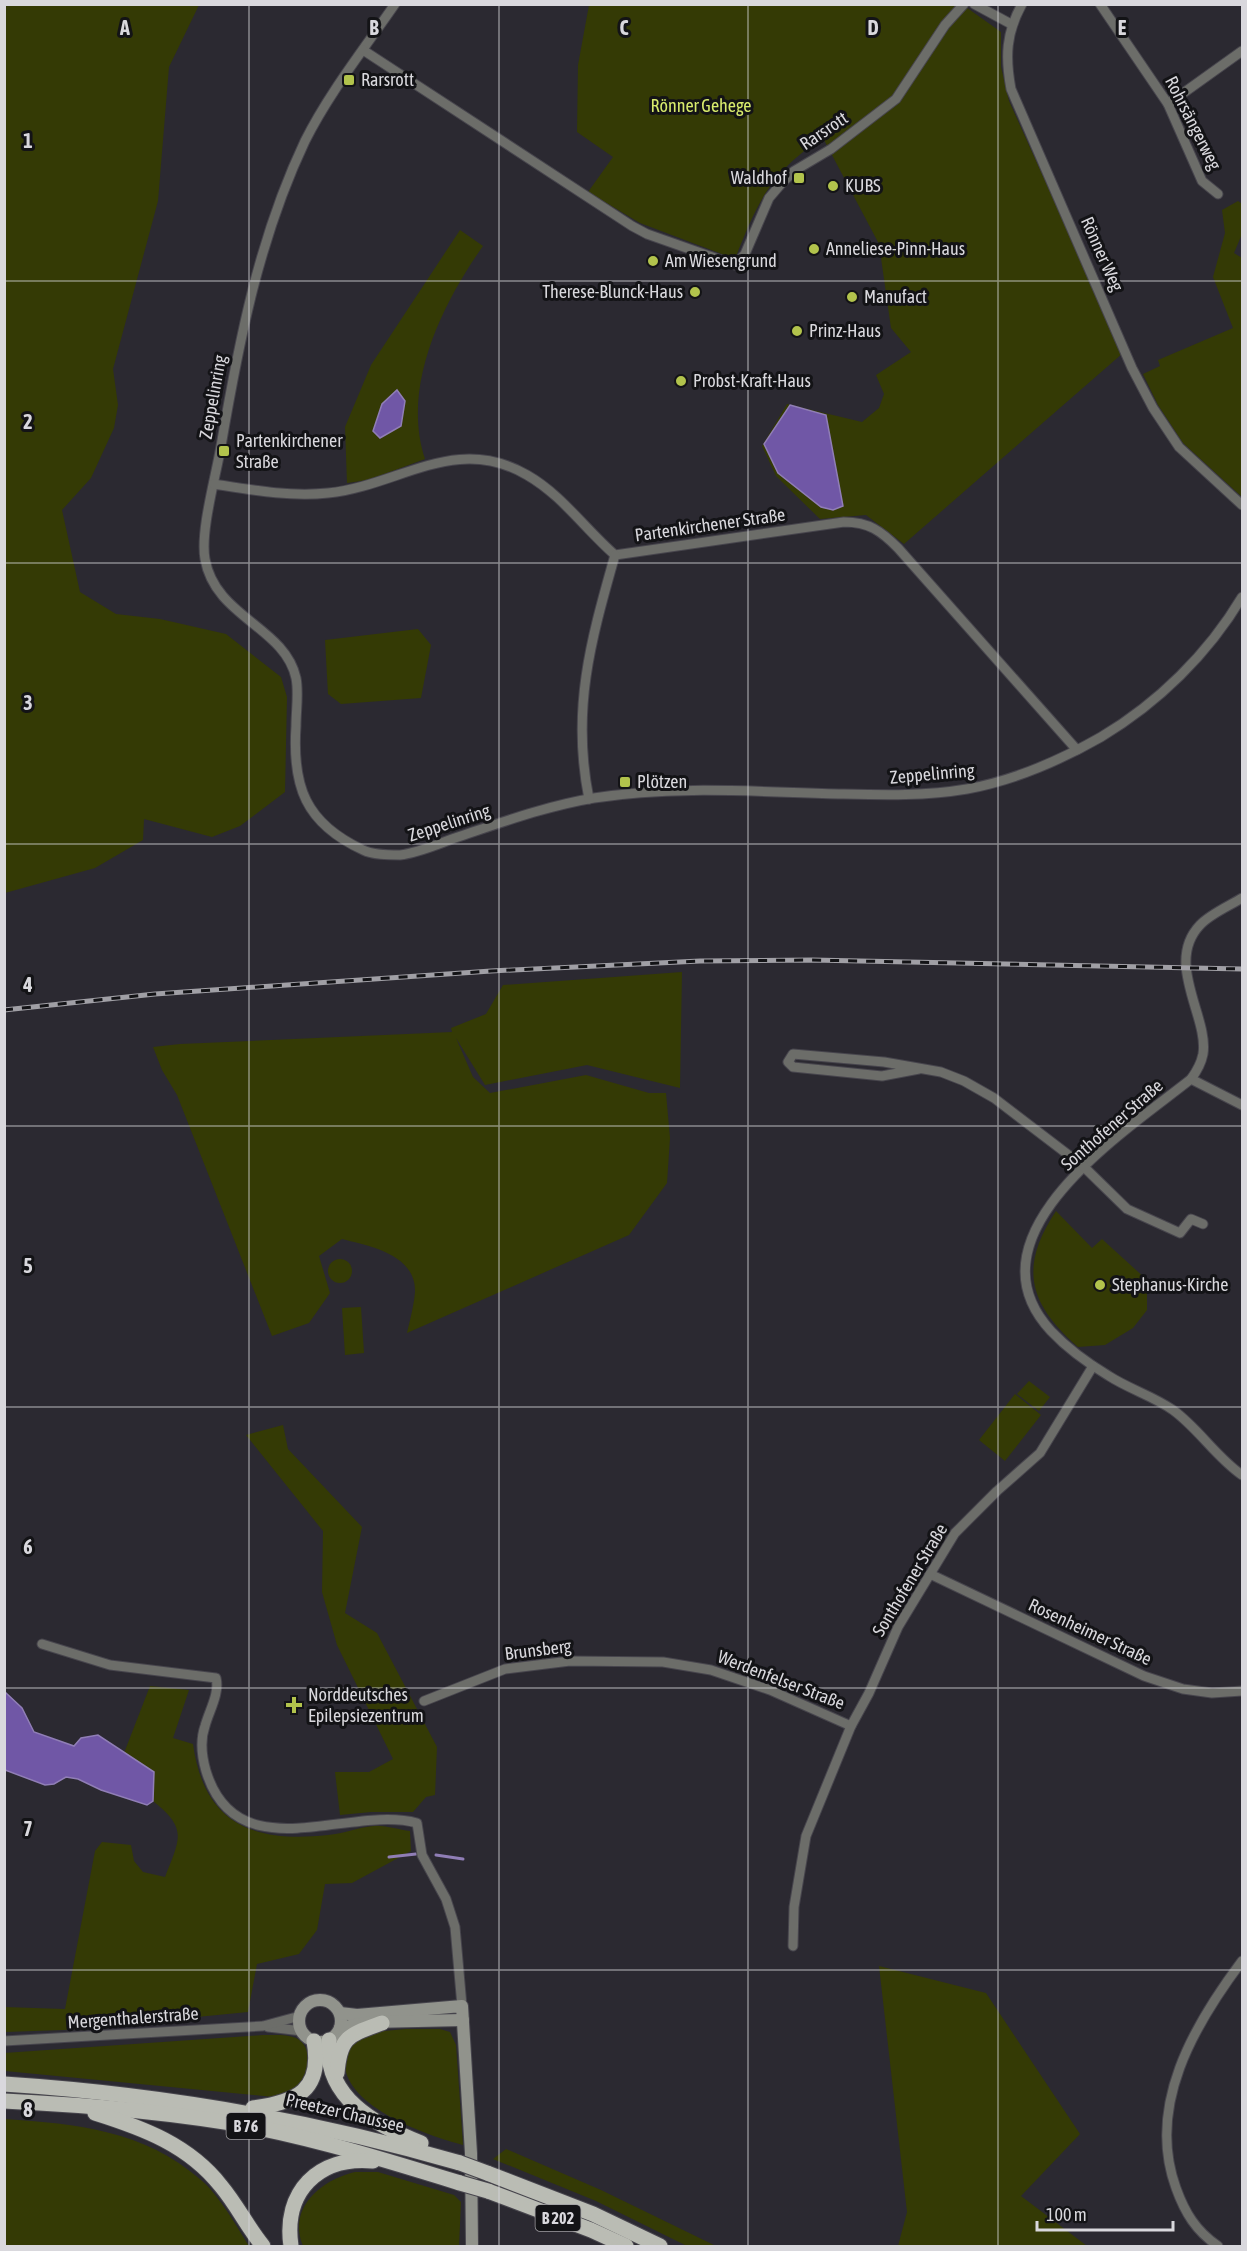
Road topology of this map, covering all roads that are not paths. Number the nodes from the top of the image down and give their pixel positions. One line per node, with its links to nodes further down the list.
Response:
1 (395, 4): 7 (street, Zeppelinring)
2 (964, 4): 7 (street, Rarsrott)
3 (975, 4): 6 (street)
4 (1022, 4): 6 (street)
5 (1100, 4): 9 (street, Rohrsängerweg)
6 (1011, 24): 12 (street, Rönner Weg)
7 (363, 50): 11 (street, Zeppelinring)
8 (1242, 51): 9 (street)
9 (1168, 104): 10 (street, Rohrsängerweg)
10 (1218, 194)
11 (214, 484): 13 (street, Partenkirchener Straße); 16 (street, Zeppelinring)
12 (1242, 505)
13 (615, 555): 15 (street, Partenkirchener Straße); 16 (street)
14 (1242, 597): 15 (street, Zeppelinring)
15 (1077, 750): 16 (street, Zeppelinring)
16 (589, 799)
17 (1242, 898): 19 (street, Sonthofener Straße)
18 (919, 1069): 18 (street); 21 (street)
19 (1191, 1079): 20 (street); 21 (street, Sonthofener Straße)
20 (1242, 1105)
21 (1083, 1166): 22 (street); 23 (street, Sonthofener Straße)
22 (1203, 1224)
23 (1093, 1366): 24 (street); 25 (street, Sonthofener Straße)
24 (1242, 1475)
25 (930, 1574): 28 (street, Rosenheimer Straße); 30 (street, Sonthofener Straße)
26 (42, 1644): 33 (street)
27 (663, 1662): 29 (street, Brunsberg); 30 (street, Werdenfelser Straße)
28 (1242, 1691)
29 (424, 1701)
30 (851, 1726): 31 (street, Sonthofener Straße)
31 (793, 1946)
32 (1242, 1961): 56 (street)
33 (462, 2006): 34 (main road); 36 (main road)
34 (340, 2013): 35 (main road); 39 (main road)
35 (300, 2016): 38 (street, Mergenthalerstraße); 40 (main road)
36 (463, 2020): 37 (main road); 53 (main road)
37 (382, 2023): 39 (main road); 43 (highway)
38 (262, 2026): 40 (street, Mergenthalerstraße); 42 (street, Mergenthalerstraße)
39 (340, 2028): 41 (main road)
40 (302, 2031): 41 (main road)
41 (322, 2041): 43 (highway, B 76); 47 (highway, B 76)
42 (4, 2042)
43 (336, 2079): 48 (highway, B 76)
44 (4, 2084): 47 (highway, Preetzer Chaussee / B 76)
45 (4, 2101): 46 (highway, Preetzer Chaussee / B 76)
46 (67, 2104): 49 (highway, Preetzer Chaussee / B 76); 51 (highway, B 76)
47 (236, 2110): 48 (highway, Preetzer Chaussee / B 76)
48 (460, 2163): 55 (highway, Preetzer Chaussee / B 76, bridge)
49 (422, 2171): 50 (highway, Preetzer Chaussee / B 76, bridge); 52 (highway, B 76)
50 (488, 2191): 54 (highway, Preetzer Chaussee / B 202)
51 (263, 2247)
52 (291, 2247)
53 (472, 2247)
54 (627, 2247)
55 (660, 2247)
56 (1218, 2247)

